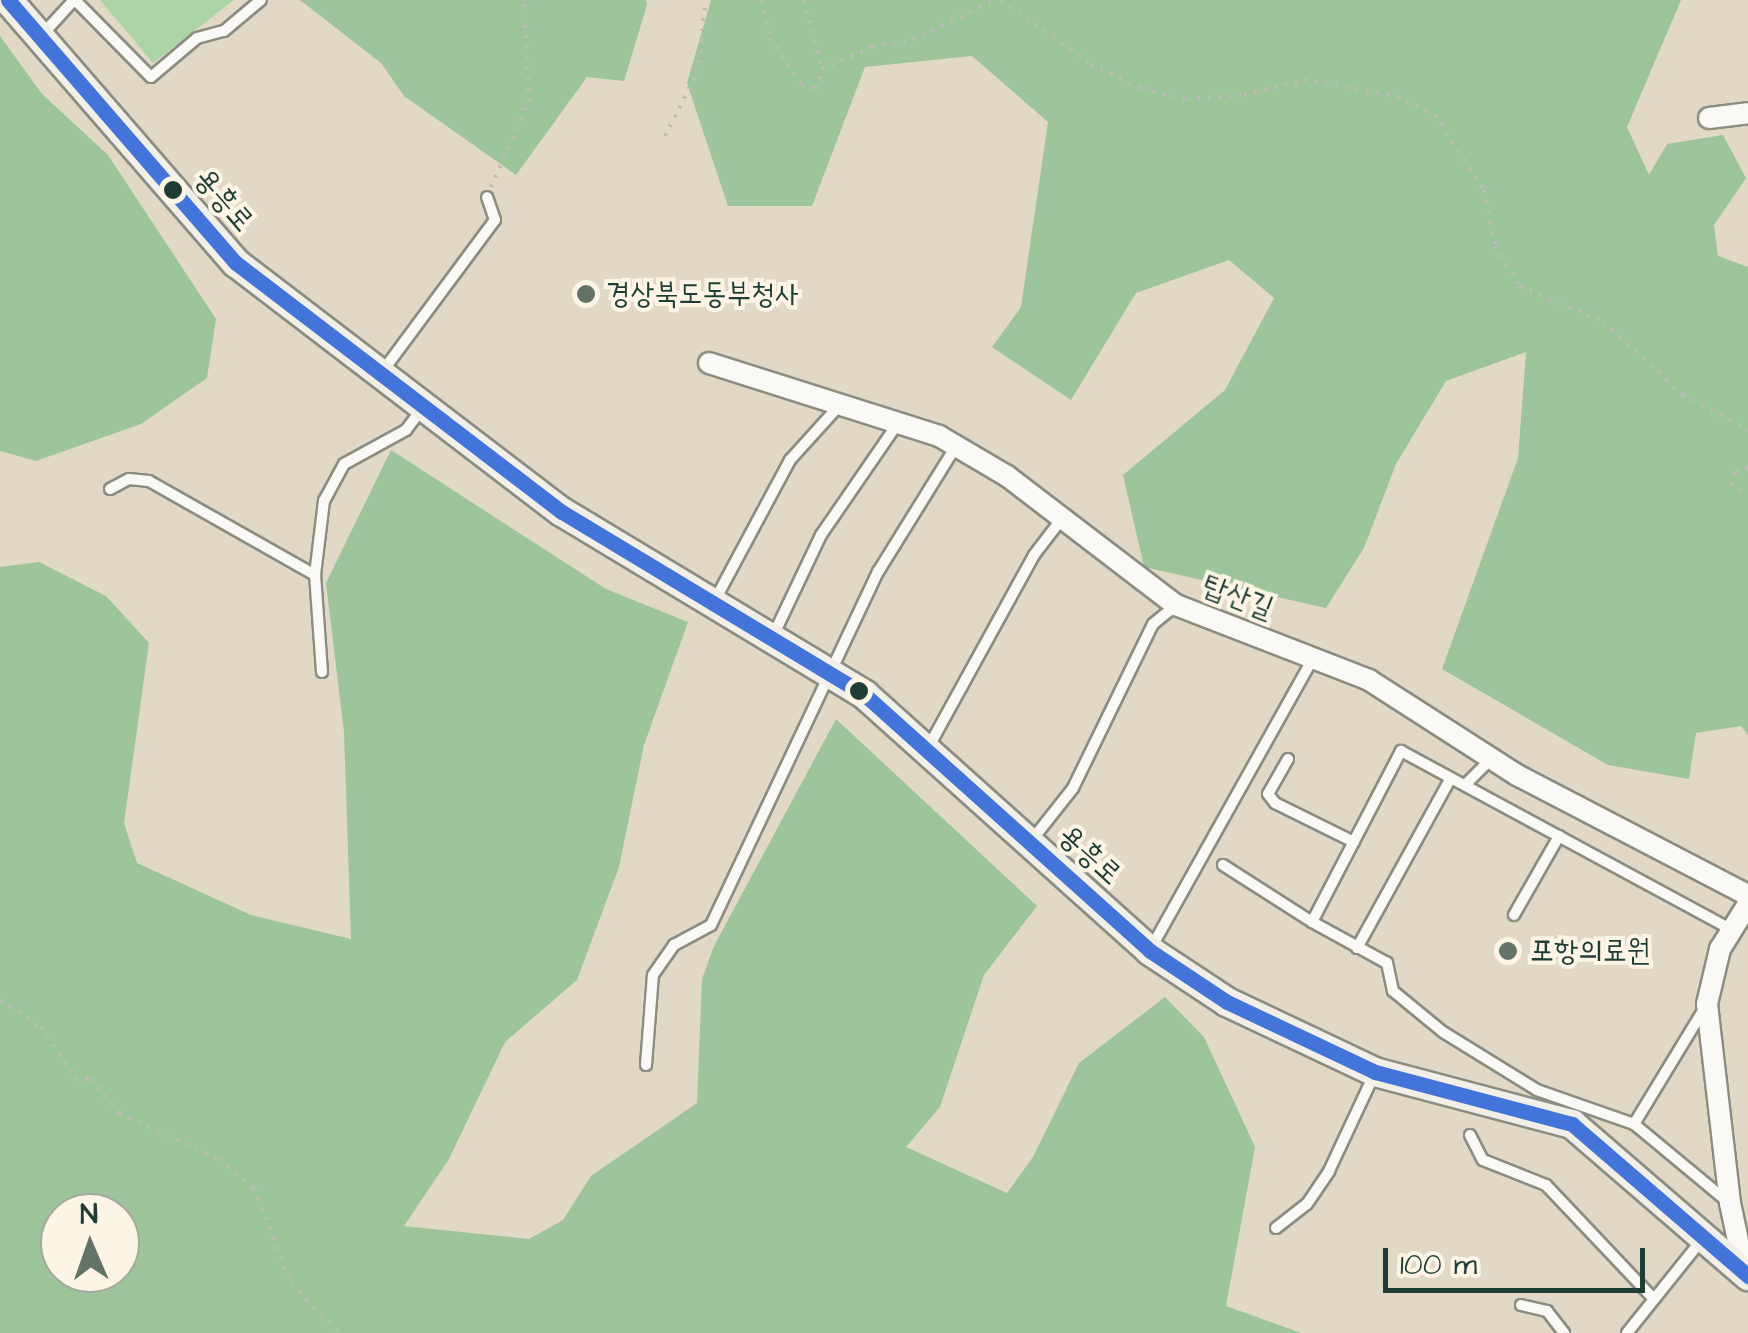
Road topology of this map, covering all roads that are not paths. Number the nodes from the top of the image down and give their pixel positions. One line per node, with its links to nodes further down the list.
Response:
1 (8, 0): 4 (street, 용흥로)
2 (75, 0): 3 (lane); 4 (lane)
3 (261, 0)
4 (40, 37): 9 (street, 용흥로)
5 (1748, 112): 6 (street)
6 (1710, 118)
7 (487, 197): 9 (lane)
8 (709, 363): 11 (street, 탑산길)
9 (380, 375): 10 (street, 용흥로)
10 (422, 408): 16 (lane); 18 (street, 용흥로)
11 (836, 408): 12 (street, 탑산길); 18 (lane)
12 (896, 426): 13 (street, 탑산길); 19 (lane)
13 (956, 445): 15 (street, 탑산길); 21 (lane)
14 (110, 489): 16 (lane)
15 (1060, 522): 17 (street, 탑산길); 23 (lane)
16 (316, 574): 22 (lane)
17 (1176, 605): 20 (street, 탑산길); 30 (lane)
18 (713, 606): 19 (street, 용흥로)
19 (773, 636): 21 (street, 용흥로)
20 (1316, 654): 24 (street, 탑산길); 38 (lane)
21 (829, 669): 23 (street, 용흥로); 40 (lane)
22 (322, 672)
23 (928, 748): 30 (street, 용흥로)
24 (1491, 758): 27 (lane); 32 (street, 탑산길)
25 (1288, 759): 29 (lane)
26 (1451, 778): 27 (lane); 29 (lane); 37 (lane)
27 (1465, 785): 28 (lane)
28 (1559, 836): 34 (lane); 36 (lane)
29 (1354, 842): 35 (lane)
30 (1028, 843): 38 (street, 용흥로)
31 (1223, 866): 35 (lane)
32 (1748, 895)
33 (1748, 904): 36 (street)
34 (1514, 915)
35 (1312, 922): 37 (lane)
36 (1732, 930): 39 (street)
37 (1357, 948): 42 (lane)
38 (1150, 951): 41 (street, 용흥로)
39 (1708, 1004): 42 (lane); 44 (street)
40 (646, 1066)
41 (1375, 1072): 45 (lane); 46 (street, 용흥로)
42 (1634, 1124): 44 (lane)
43 (1470, 1135): 48 (lane)
44 (1730, 1204): 47 (street)
45 (1276, 1228)
46 (1704, 1237): 47 (street, 용흥로); 48 (lane)
47 (1747, 1275)
48 (1651, 1296): 51 (lane)
49 (1521, 1305): 50 (lane)
50 (1564, 1333)
51 (1627, 1333)

